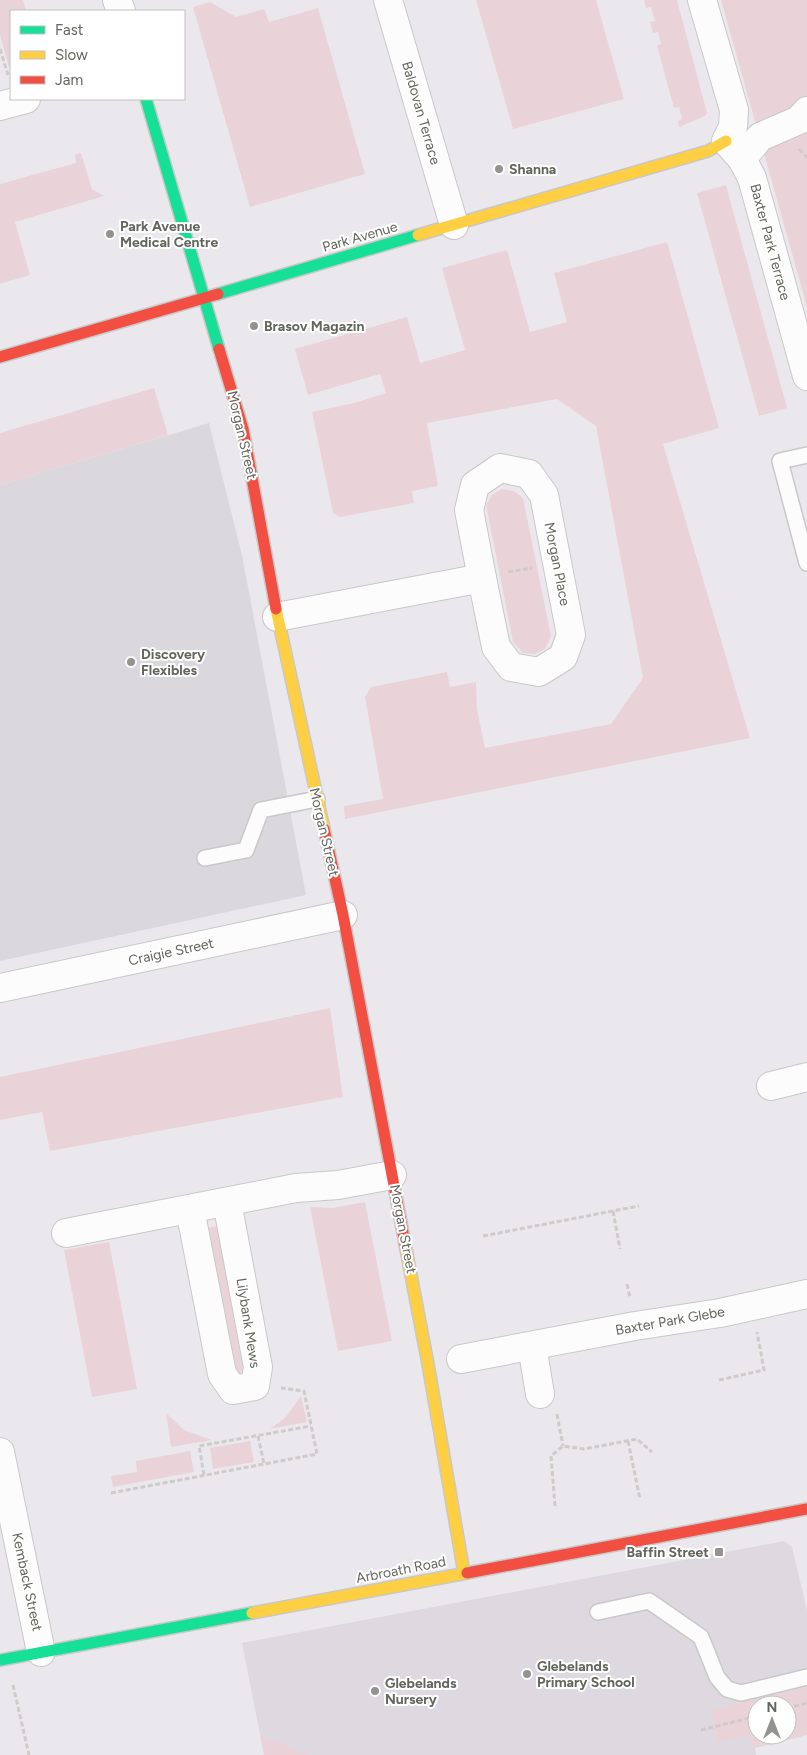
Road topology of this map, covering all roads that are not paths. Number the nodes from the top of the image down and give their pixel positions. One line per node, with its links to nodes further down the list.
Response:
1 (388, 0): 8 (street, Baldovan Terrace)
2 (702, 0): 7 (street)
3 (22, 100): 5 (street)
4 (146, 100): 9 (street, Morgan Street)
5 (0, 106)
6 (807, 111): 7 (street)
7 (734, 150): 8 (street, Park Avenue); 11 (street, Baxter Park Terrace)
8 (454, 225): 9 (street, Park Avenue)
9 (204, 298): 10 (street, Park Avenue); 15 (street, Morgan Street)
10 (0, 357)
11 (807, 376)
12 (807, 454): 13 (lane)
13 (807, 563)
14 (482, 578): 14 (street, Morgan Place); 15 (street)
15 (277, 617): 16 (street, Morgan Street)
16 (317, 799): 17 (lane); 18 (street, Morgan Street)
17 (205, 858)
18 (343, 915): 19 (street, Craigie Street); 22 (street, Morgan Street)
19 (0, 988)
20 (807, 1077): 21 (street)
21 (771, 1086)
22 (392, 1175): 23 (street); 32 (street, Morgan Street)
23 (227, 1202): 24 (street); 24 (street, Lilybank Mews)
24 (190, 1209): 25 (street)
25 (66, 1233)
26 (807, 1294): 27 (street, Baxter Park Glebe)
27 (532, 1346): 28 (street, Baxter Park Glebe); 29 (street)
28 (461, 1359)
29 (540, 1394)
30 (0, 1452): 34 (street, Kemback Street)
31 (807, 1509): 32 (street, Arbroath Road)
32 (464, 1573): 34 (street, Arbroath Road)
33 (598, 1612): 36 (lane)
34 (41, 1652): 35 (street, Arbroath Road)
35 (3, 1660)
36 (807, 1677)

